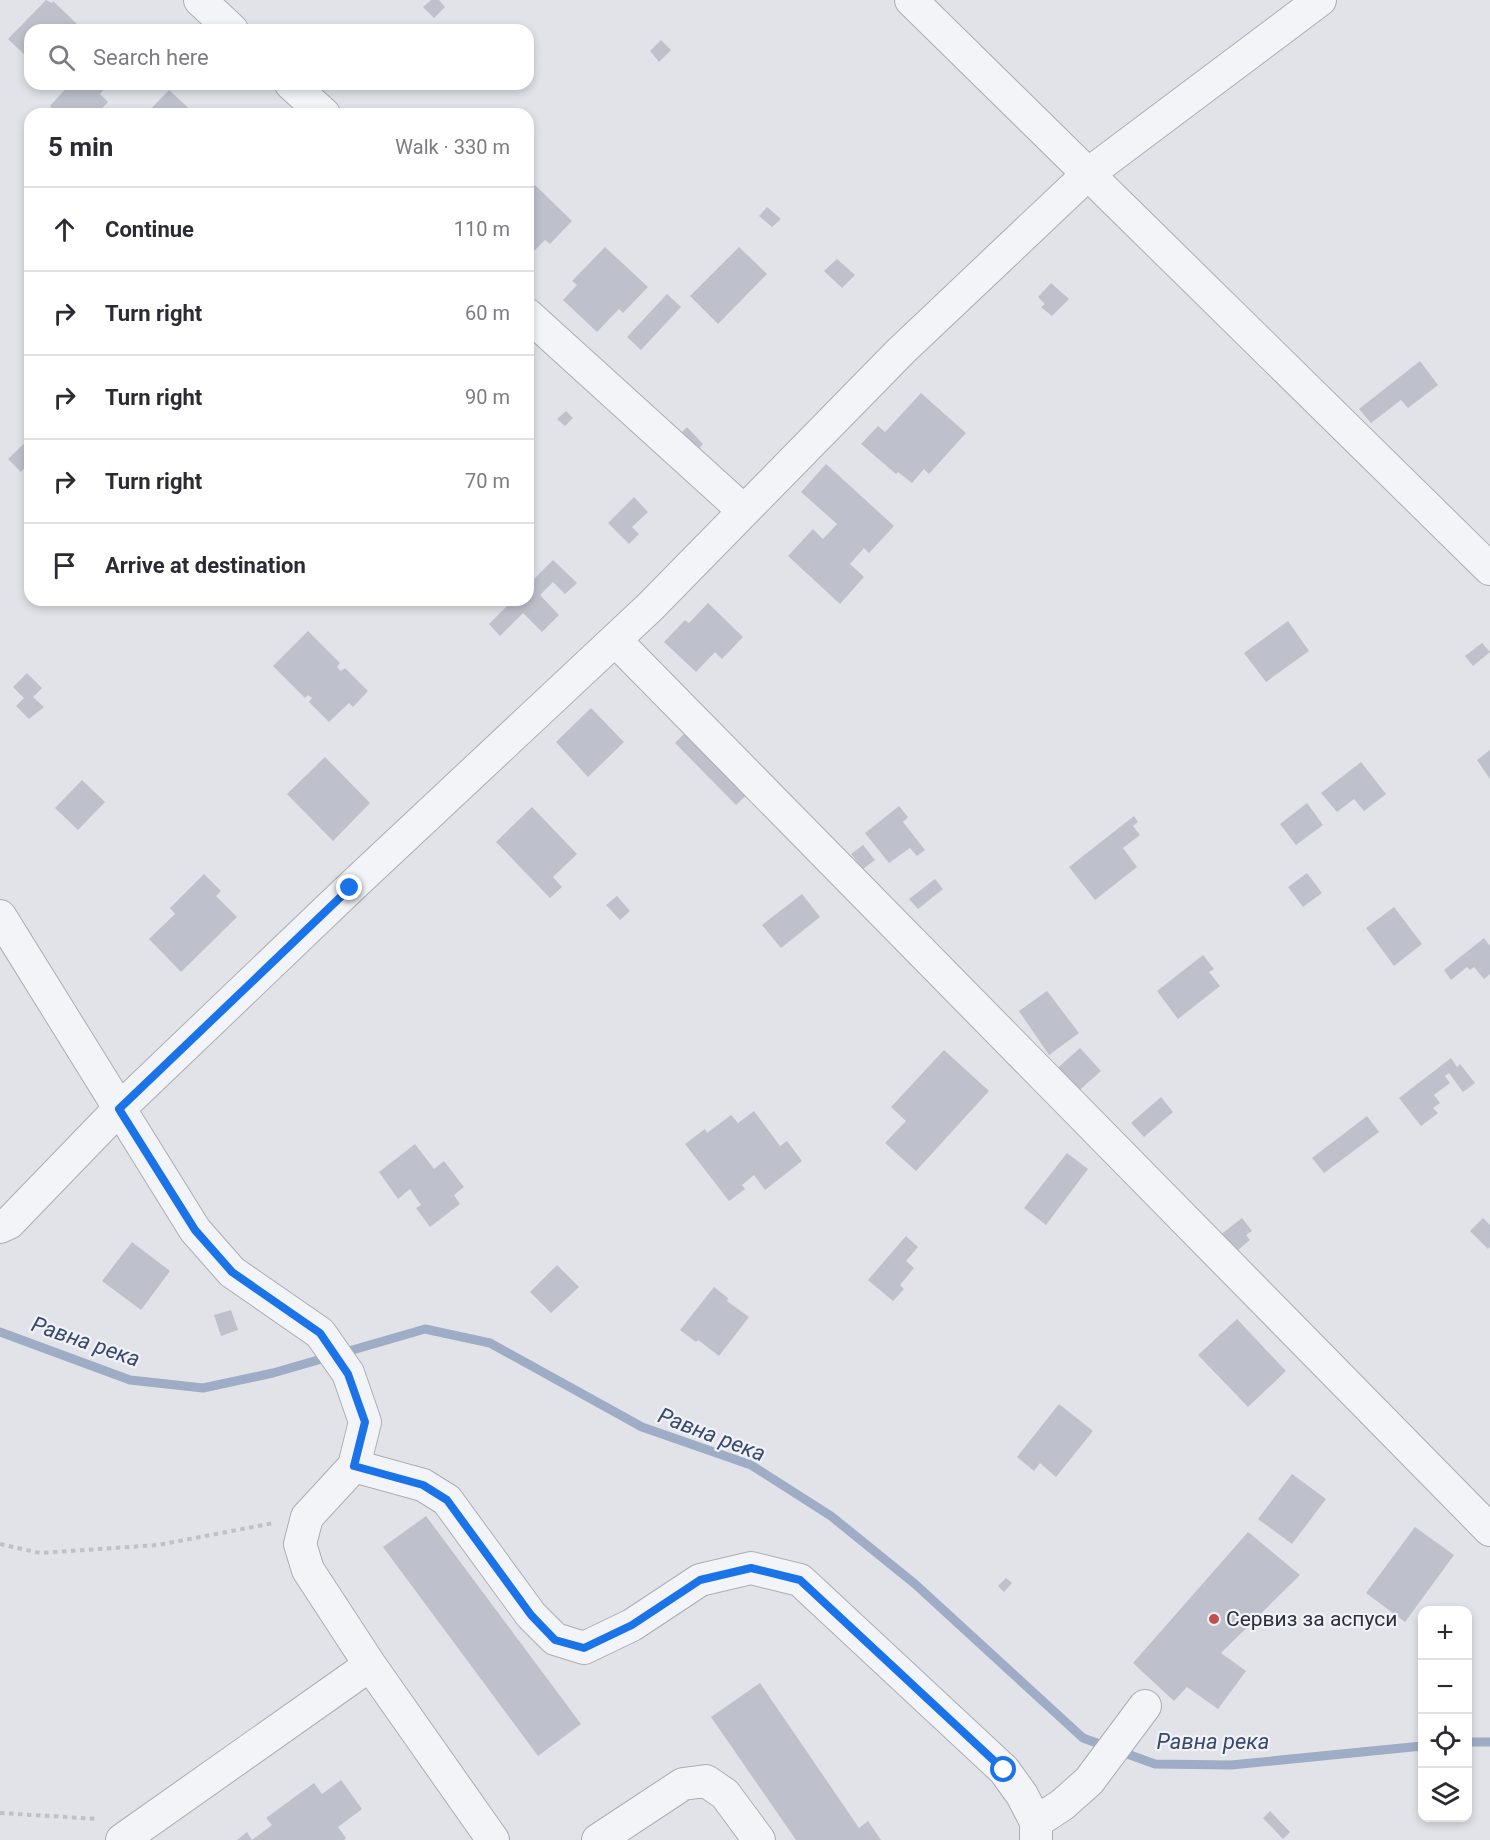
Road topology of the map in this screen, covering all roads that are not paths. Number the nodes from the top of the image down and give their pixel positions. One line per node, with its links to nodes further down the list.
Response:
1 (200, 0): 4 (street)
2 (911, 0): 7 (street)
3 (1320, 0): 7 (street)
4 (226, 24)
5 (298, 90): 6 (street)
6 (317, 108)
7 (1088, 174): 9 (street); 10 (street)
8 (534, 320): 9 (street)
9 (744, 511): 11 (street)
10 (1490, 569)
11 (615, 640): 13 (street); 16 (street)
12 (0, 916): 13 (street)
13 (119, 1109): 14 (street); 15 (street)
14 (0, 1227)
15 (354, 1466): 17 (street); 19 (street)
16 (1490, 1530)
17 (370, 1665): 20 (street); 21 (street)
18 (1145, 1706): 19 (street)
19 (1036, 1831)
20 (122, 1840)
21 (493, 1840)
22 (598, 1840): 23 (street)
23 (759, 1840)

